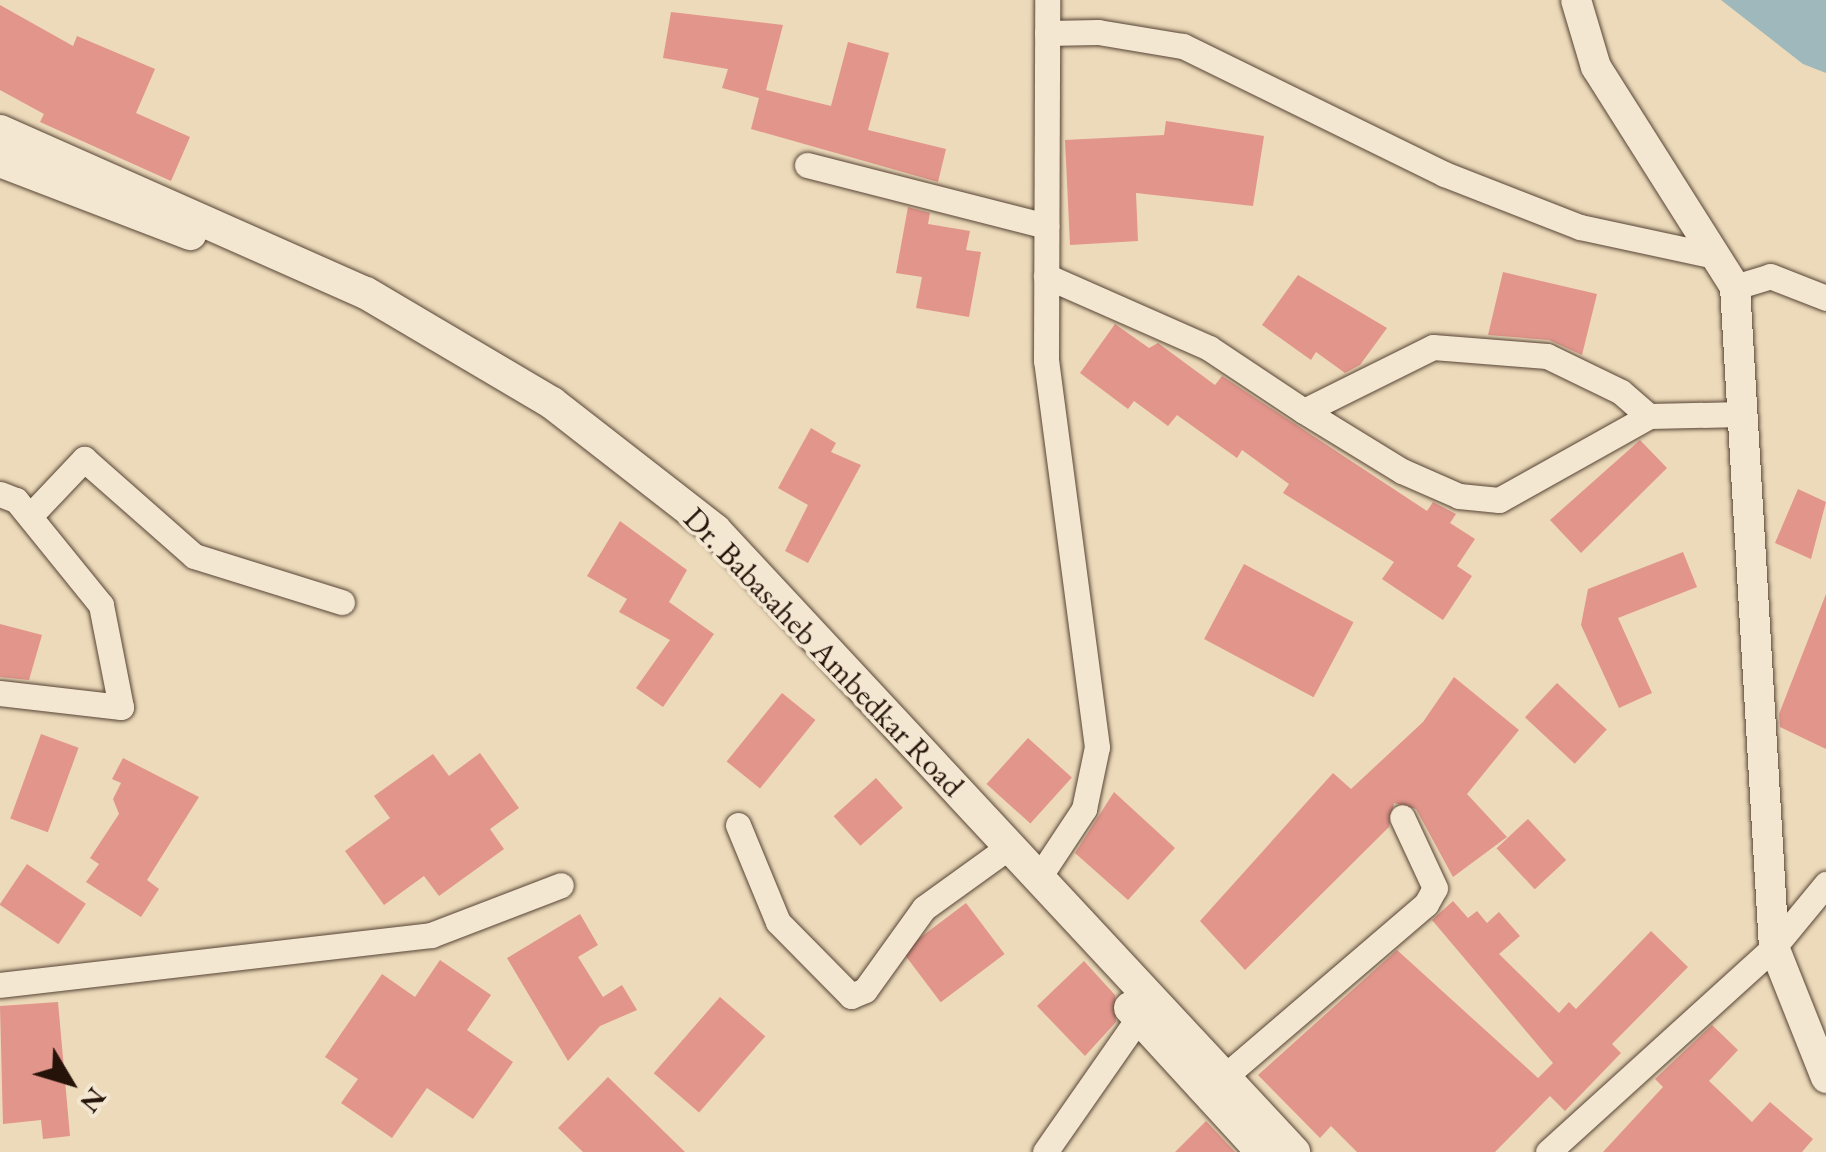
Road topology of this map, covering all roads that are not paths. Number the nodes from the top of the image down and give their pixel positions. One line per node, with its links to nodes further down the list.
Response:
1 (1047, 0): 3 (street)
2 (1576, 0): 8 (street)
3 (1047, 33): 7 (street); 8 (street)
4 (0, 131): 5 (main road, Dr. Babasaheb Ambedkar Road)
5 (17, 158): 21 (main road, Dr. Babasaheb Ambedkar Road)
6 (807, 165): 7 (street)
7 (1046, 226): 9 (street)
8 (1715, 256): 10 (street)
9 (1046, 276): 12 (street); 22 (street)
10 (1735, 288): 11 (street); 13 (street)
11 (1826, 298)
12 (1304, 411): 14 (street); 14 (street)
13 (1742, 414): 14 (street); 25 (street)
14 (1649, 416)
15 (0, 494): 16 (street)
16 (30, 516): 17 (street); 18 (street)
17 (342, 602)
18 (0, 692)
19 (1402, 817): 28 (street)
20 (738, 825): 21 (street)
21 (1002, 851): 22 (main road, Dr. Babasaheb Ambedkar Road); 27 (main road, Dr. Babasaheb Ambedkar Road)
22 (1039, 877): 27 (main road, Dr. Babasaheb Ambedkar Road)
23 (1826, 884): 25 (street)
24 (562, 885): 26 (street)
25 (1774, 947): 29 (street); 33 (street)
26 (0, 985)
27 (1146, 1008): 28 (main road, Dr. Babasaheb Ambedkar Road); 30 (street); 31 (main road, Dr. Babasaheb Ambedkar Road)
28 (1224, 1076): 32 (main road, Dr. Babasaheb Ambedkar Road)
29 (1826, 1078)
30 (1045, 1152)
31 (1262, 1152)
32 (1294, 1152)
33 (1548, 1152)

